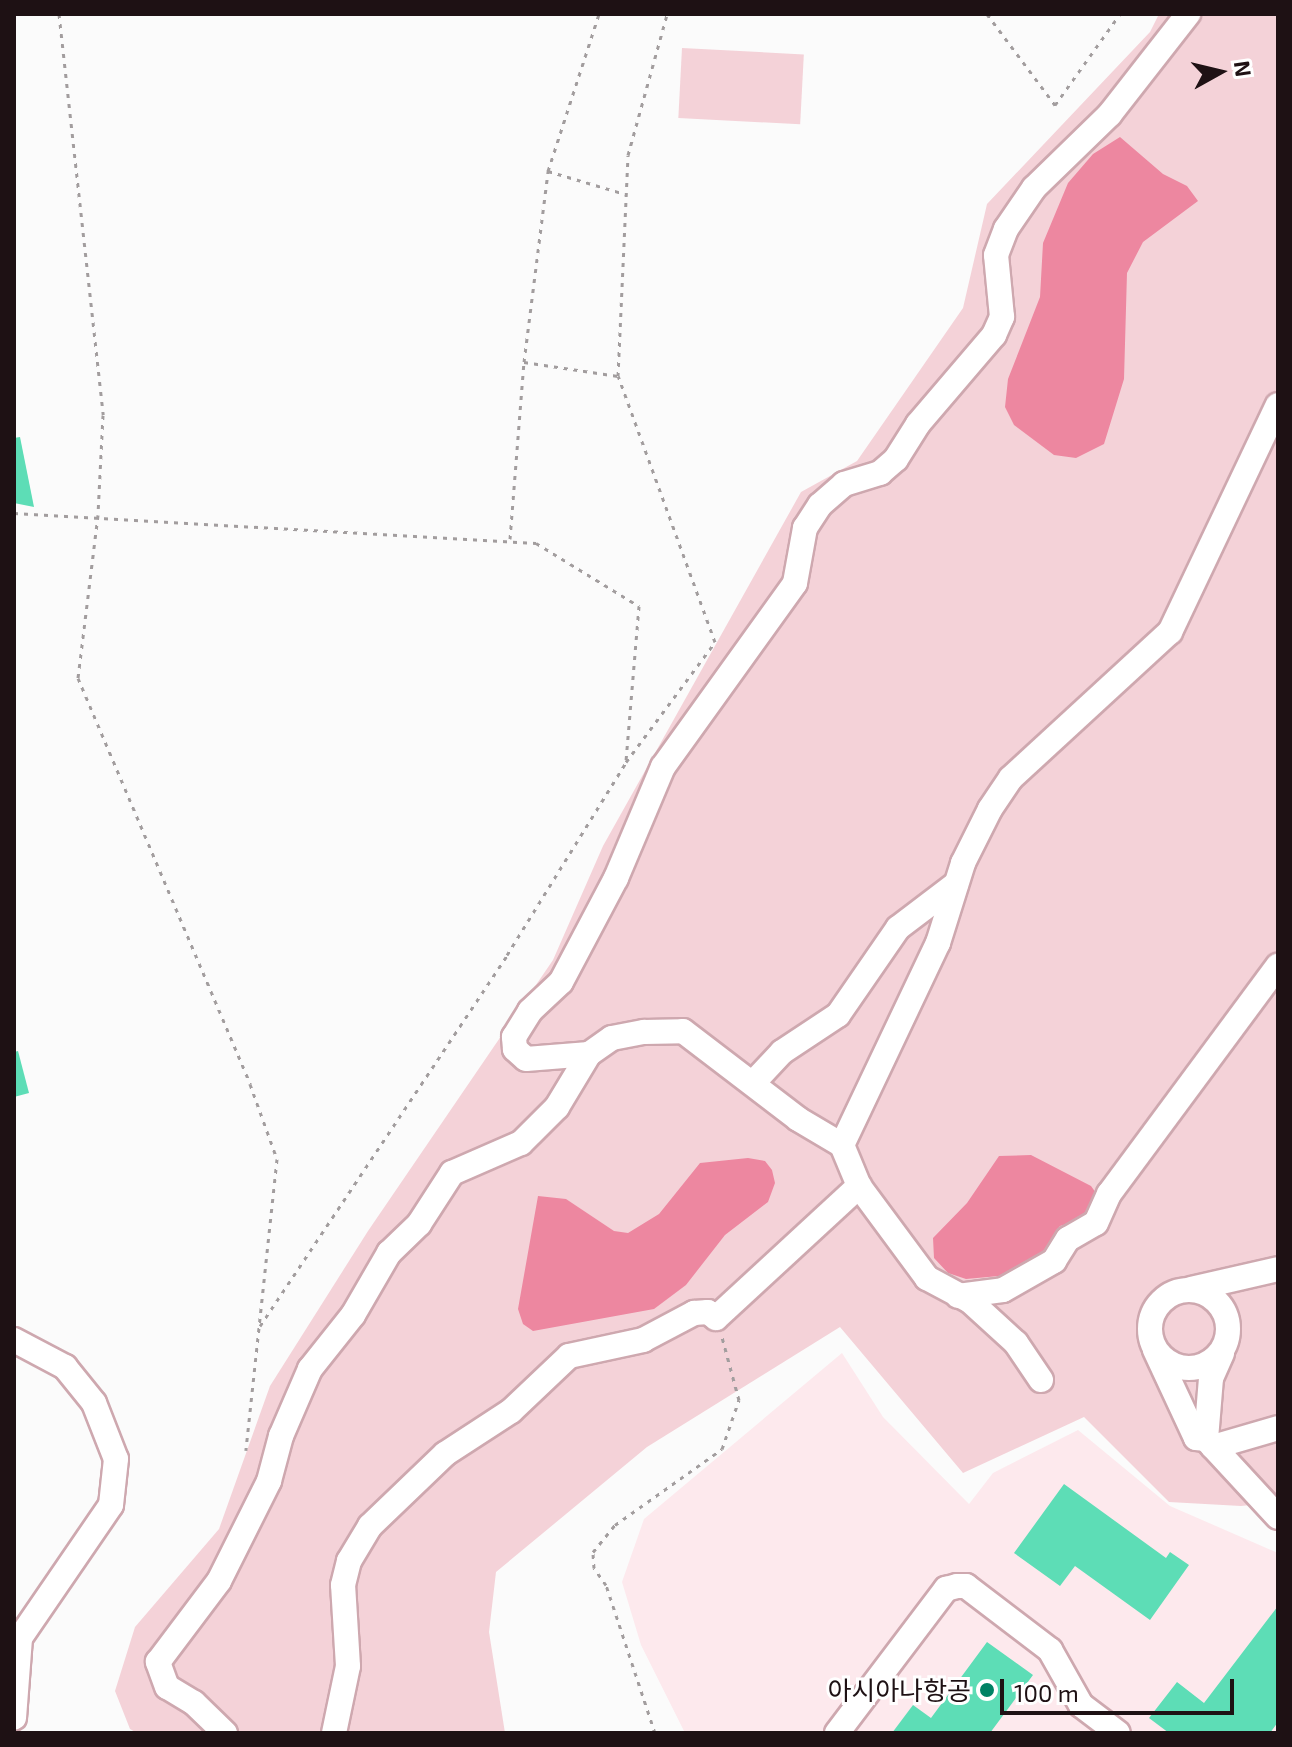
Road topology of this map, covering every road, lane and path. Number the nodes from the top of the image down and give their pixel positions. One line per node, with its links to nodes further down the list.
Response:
1 (59, 14): 14 (path)
2 (599, 14): 7 (path)
3 (667, 14): 8 (path)
4 (987, 14): 5 (path)
5 (1120, 14)
6 (1188, 14): 19 (lane)
7 (548, 171): 8 (path); 9 (path)
8 (626, 194): 10 (path)
9 (524, 362): 10 (path); 15 (path)
10 (618, 376): 16 (path)
11 (1278, 405): 12 (lane)
12 (1268, 443): 17 (lane)
13 (14, 513): 14 (path)
14 (98, 515): 15 (path); 27 (path)
15 (510, 539): 16 (path)
16 (626, 762): 27 (path)
17 (956, 884): 20 (lane); 21 (lane)
18 (1278, 966): 25 (lane)
19 (589, 1054): 20 (lane); 38 (lane)
20 (753, 1083): 21 (lane)
21 (842, 1145): 22 (lane)
22 (859, 1186): 25 (lane); 26 (lane)
23 (1278, 1269): 24 (lane)
24 (1189, 1289): 29 (lane); 30 (lane)
25 (958, 1296): 31 (lane)
26 (716, 1318): 39 (lane); 40 (path)
27 (259, 1327): 34 (path)
28 (14, 1340): 36 (lane)
29 (1154, 1345): 30 (lane); 33 (lane)
30 (1225, 1345): 33 (lane)
31 (1041, 1380)
32 (1278, 1428): 33 (lane)
33 (1210, 1443): 35 (lane)
34 (246, 1450)
35 (1278, 1517)
36 (17, 1634): 37 (lane)
37 (14, 1718)
38 (225, 1733)
39 (334, 1733)
40 (655, 1733)
41 (837, 1733): 42 (lane)
42 (1118, 1733)

